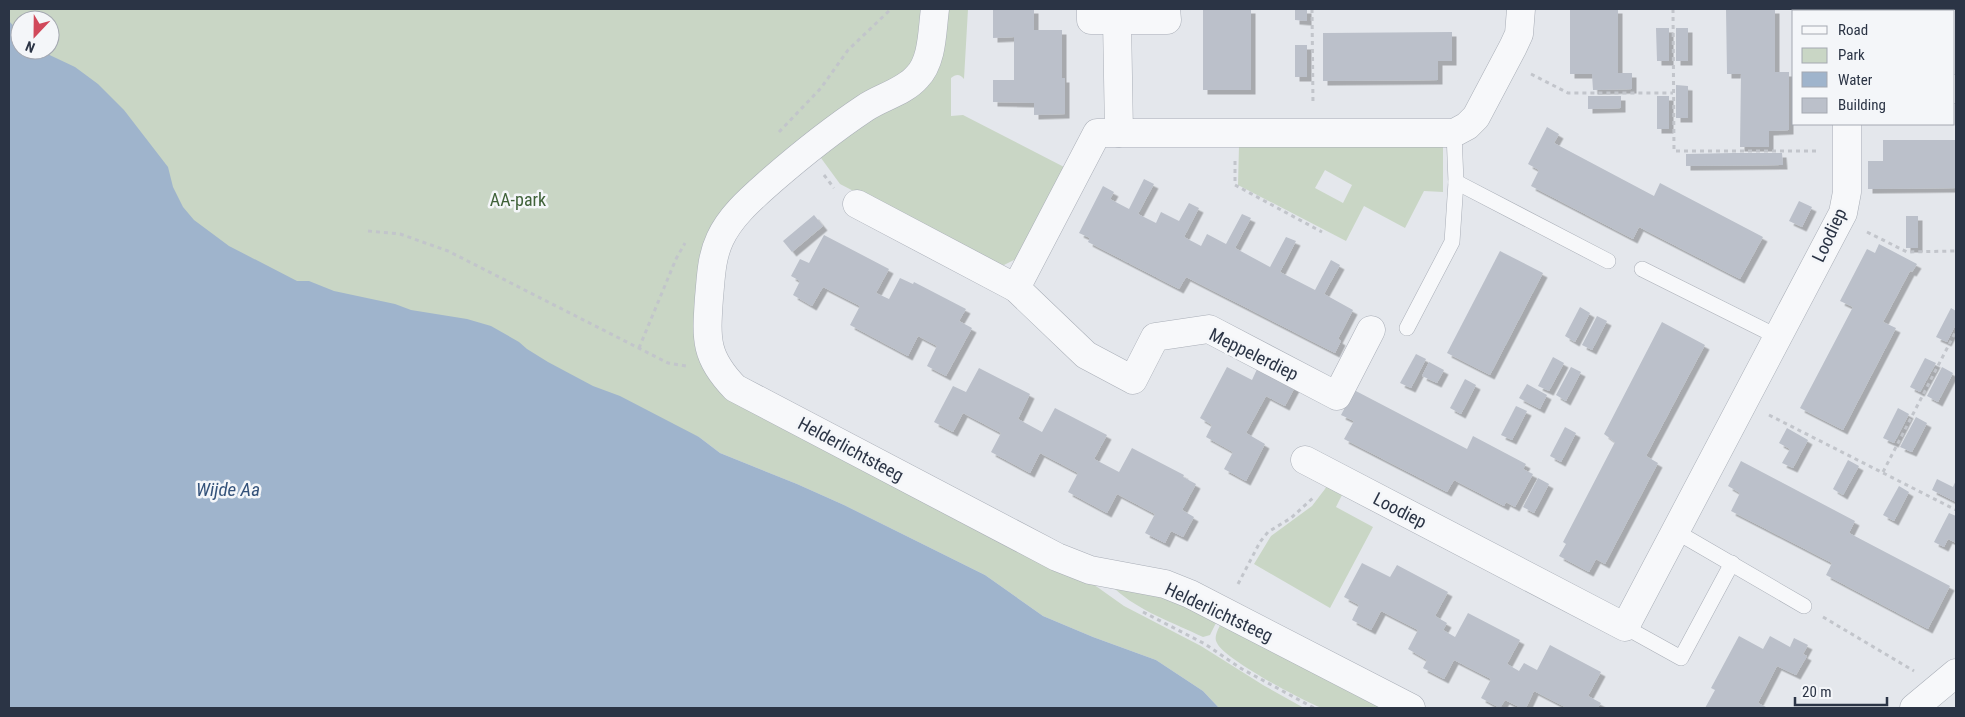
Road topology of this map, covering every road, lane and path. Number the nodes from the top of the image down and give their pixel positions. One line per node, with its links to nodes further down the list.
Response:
1 (935, 9): 16 (street, Helderlichtsteeg)
2 (1091, 9): 7 (street)
3 (1166, 9): 7 (street)
4 (1312, 9): 11 (path)
5 (1521, 9): 8 (street)
6 (1672, 9): 9 (path)
7 (1117, 20): 13 (street)
8 (1506, 62): 9 (path); 12 (street)
9 (1673, 93): 15 (path)
10 (1847, 125): 15 (street, Loodiep)
11 (1313, 132): 12 (street); 14 (street)
12 (1454, 132): 17 (lane)
13 (1119, 133): 14 (street); 25 (street)
14 (1234, 133): 21 (path)
15 (1847, 150): 19 (street, Loodiep)
16 (806, 151): 18 (path); 30 (street, Helderlichtsteeg)
17 (1456, 182): 23 (lane); 26 (lane)
18 (857, 204): 25 (street, Meppelerdiep)
19 (1840, 218): 22 (path); 29 (street, Loodiep)
20 (368, 231): 30 (path)
21 (1322, 232)
22 (1956, 251)
23 (1608, 261)
24 (1642, 269): 29 (lane)
25 (1016, 288): 27 (street, Meppelerdiep)
26 (1407, 328)
27 (1370, 330)
28 (1956, 331): 33 (path)
29 (1778, 337): 31 (street, Loodiep)
30 (712, 359): 40 (street, Helderlichtsteeg)
31 (1744, 402): 33 (path); 36 (street, Loodiep)
32 (1304, 460): 34 (street, Loodiep)
33 (1882, 472): 35 (path)
34 (1329, 474): 40 (path); 41 (street, Loodiep)
35 (1956, 510)
36 (1676, 531): 37 (lane); 41 (street, Loodiep)
37 (1732, 562): 38 (lane); 41 (lane, Loodiep)
38 (1804, 606): 43 (path)
39 (1135, 608): 42 (path)
40 (1224, 611): 42 (path); 45 (street, Helderlichtsteeg)
41 (1625, 627)
42 (1208, 646): 44 (path)
43 (1948, 680): 46 (street)
44 (1314, 708)
45 (1411, 708)
46 (1914, 708)

